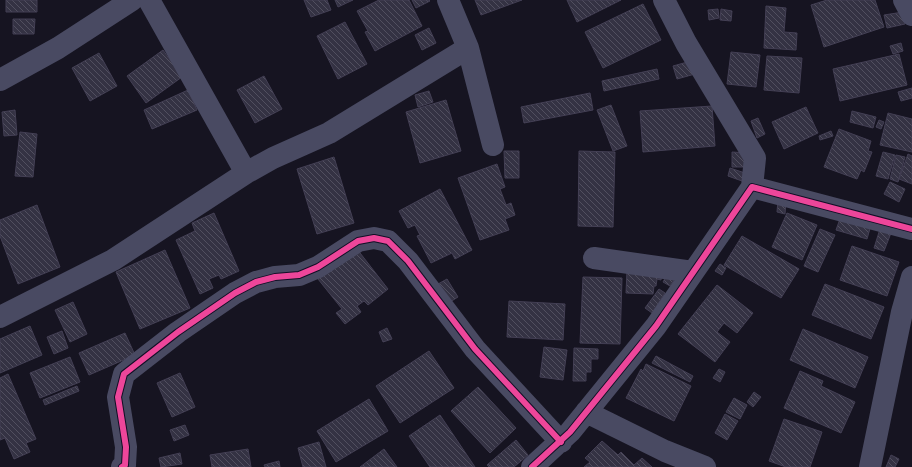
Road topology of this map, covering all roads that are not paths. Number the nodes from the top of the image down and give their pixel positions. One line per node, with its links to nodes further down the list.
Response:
1 (132, 0): 8 (street)
2 (149, 0): 10 (street)
3 (448, 0): 7 (street)
4 (664, 0): 11 (street)
5 (904, 0): 6 (street)
6 (912, 15)
7 (468, 48): 9 (street); 10 (street)
8 (0, 80)
9 (493, 145)
10 (246, 173): 16 (street)
11 (752, 187): 12 (street); 14 (street)
12 (912, 229)
13 (594, 258): 14 (street)
14 (693, 272): 17 (street)
15 (912, 277): 22 (street)
16 (0, 317)
17 (586, 412): 18 (street); 21 (street)
18 (561, 442): 19 (street); 20 (street)
19 (122, 467)
20 (532, 467)
21 (705, 467)
22 (870, 467)

